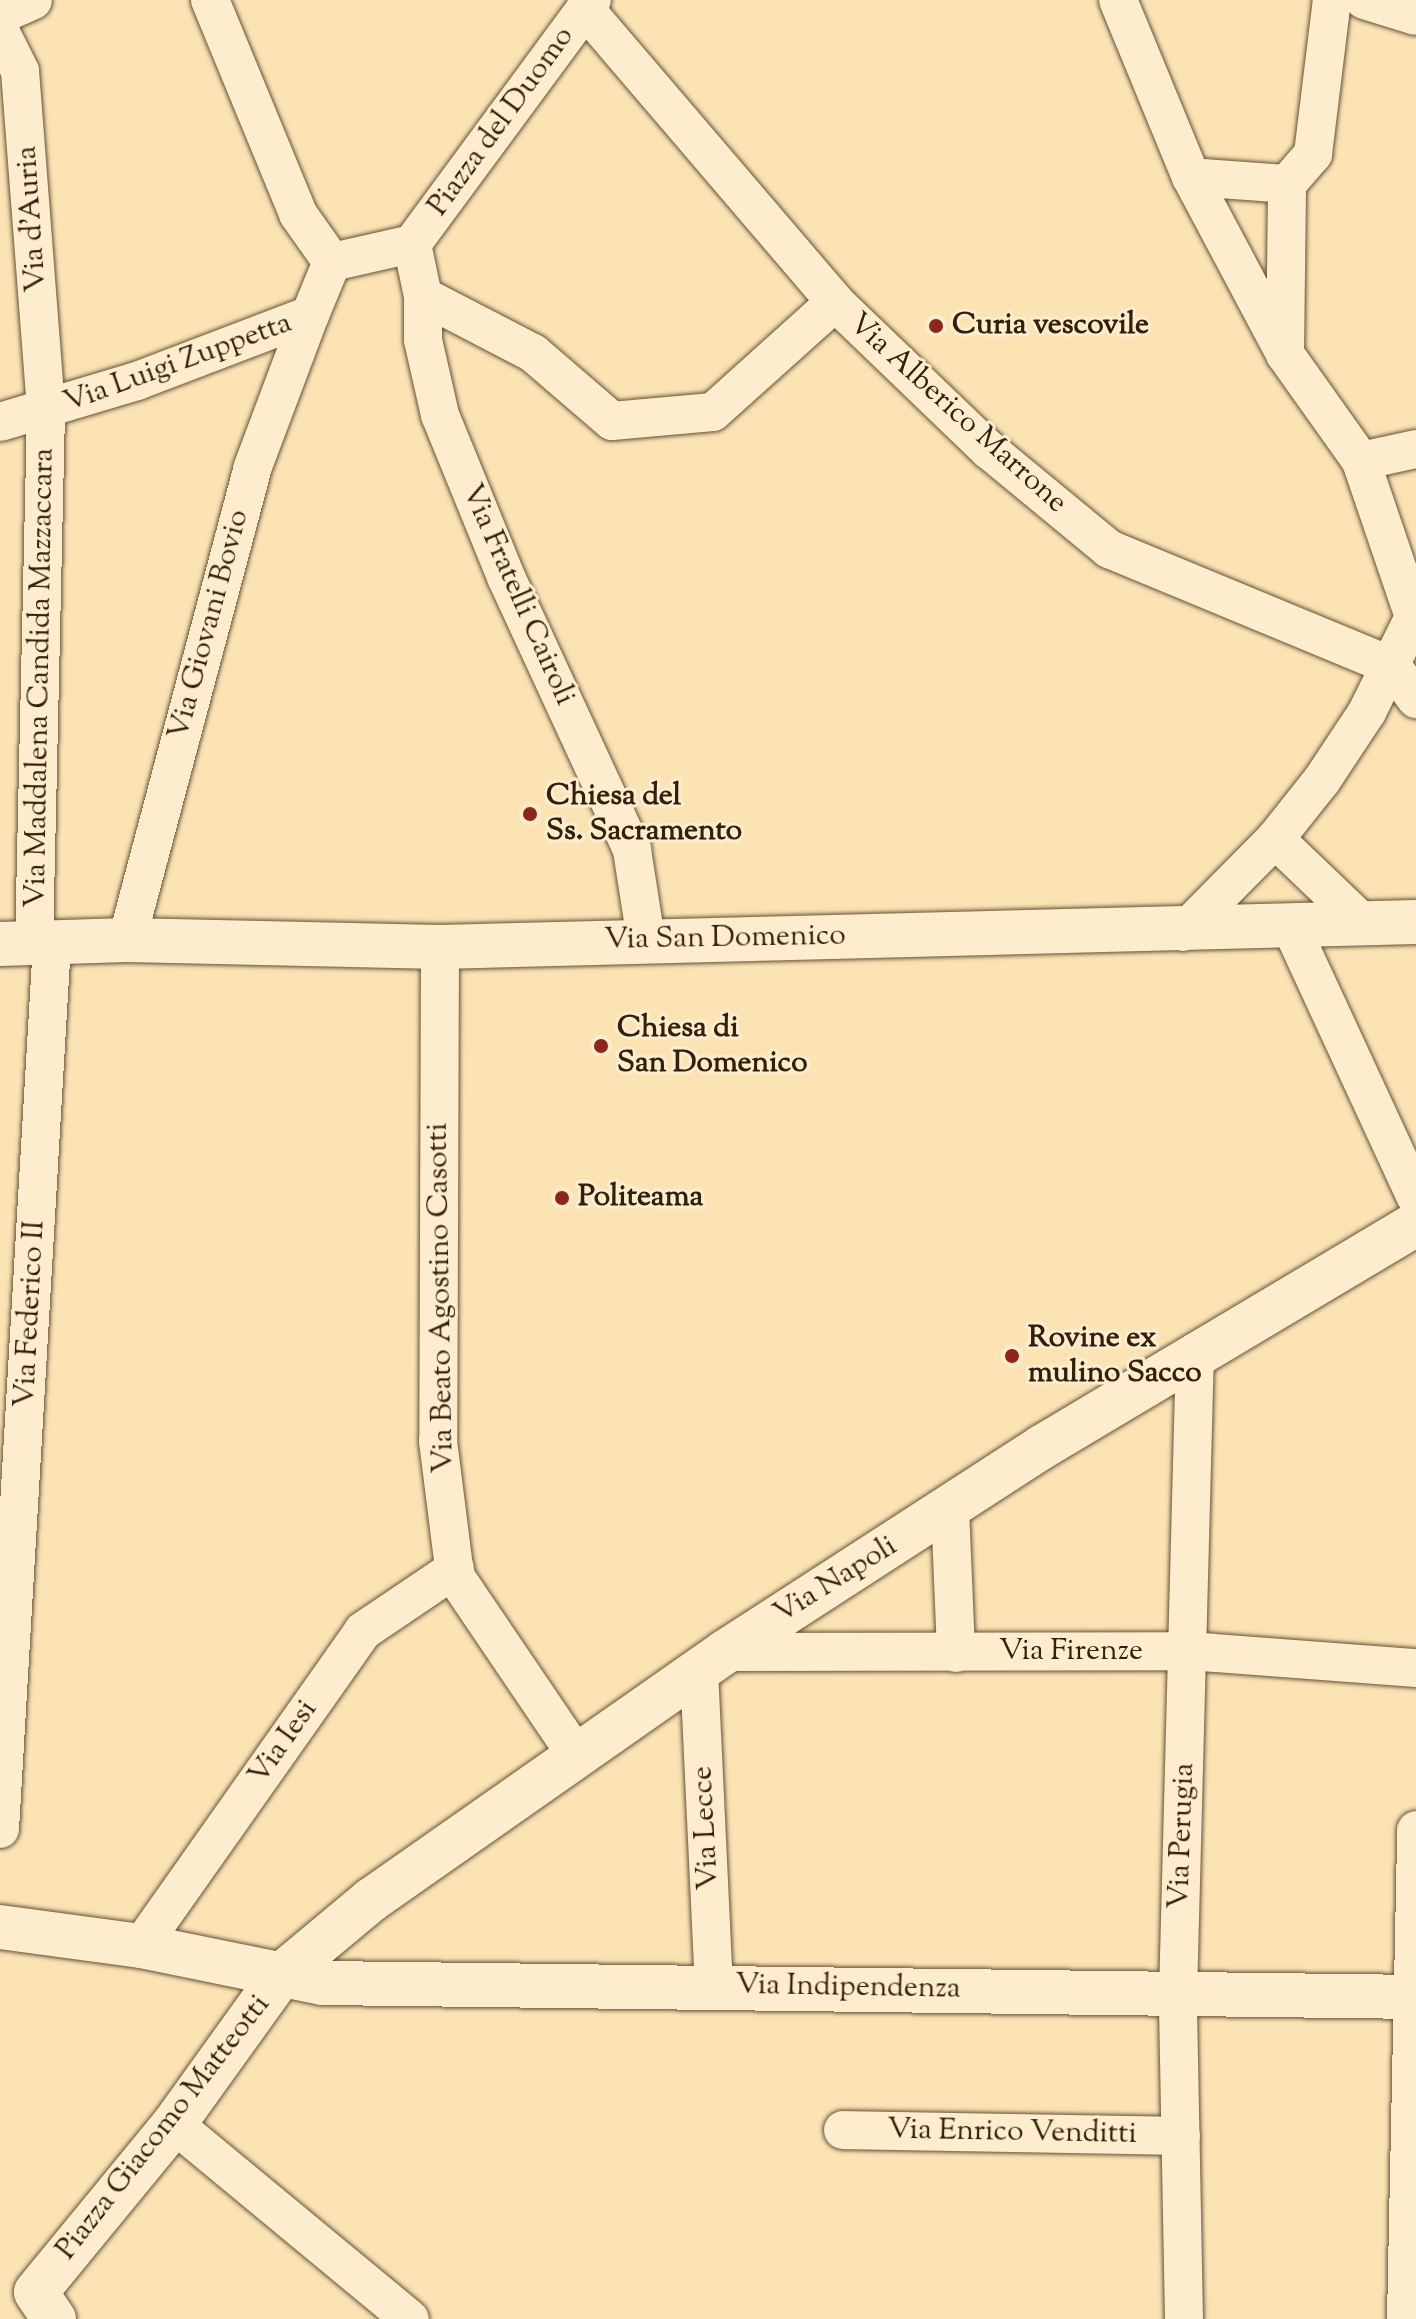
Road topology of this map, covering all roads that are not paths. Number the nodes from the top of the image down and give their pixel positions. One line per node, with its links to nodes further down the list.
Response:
1 (33, 0): 7 (street)
2 (210, 0): 13 (street)
3 (1118, 0): 10 (street)
4 (1332, 0): 11 (street)
5 (1364, 0): 8 (street)
6 (588, 4): 12 (street, Piazza del Duomo); 15 (street, Via Alberico Marrone)
7 (0, 15)
8 (1416, 16)
9 (4, 50): 18 (street, Via d'Auria)
10 (1191, 177): 11 (street); 17 (street)
11 (1287, 184): 17 (street)
12 (412, 244): 13 (street); 14 (street, Via Fratelli Cairoli)
13 (332, 262): 16 (street, Via Giovani Bovio)
14 (423, 296): 15 (street); 30 (street, Via Fratelli Cairoli)
15 (835, 302): 23 (street, Via Alberico Marrone)
16 (310, 315): 18 (street, Via Luigi Zuppetta); 31 (street, Via Giovani Bovio)
17 (1285, 354): 21 (street)
18 (46, 412): 19 (street, Via Luigi Zuppetta); 32 (street, Via Maddalena Candida Mazzaccara)
19 (0, 422)
20 (1416, 449): 21 (street)
21 (1361, 461): 22 (street)
22 (1415, 616): 23 (street)
23 (1392, 666): 24 (street); 25 (street)
24 (1416, 699)
25 (1275, 839): 27 (street); 29 (street)
26 (1416, 922): 27 (street, Via San Domenico)
27 (1365, 925): 28 (street, Via San Domenico)
28 (1291, 927): 29 (street, Via San Domenico); 34 (street)
29 (1183, 932): 30 (street, Via San Domenico)
30 (646, 939): 33 (street, Via San Domenico)
31 (127, 940): 32 (street, Via San Domenico); 33 (street, Via San Domenico)
32 (29, 944): 44 (street, Via Federico II)
33 (440, 947): 38 (street, Via Beato Agostino Casotti)
34 (1416, 1197)
35 (1416, 1224): 36 (street, Via Napoli)
36 (1195, 1352): 37 (street, Via Napoli); 39 (street, Via Perugia)
37 (950, 1508): 40 (street); 41 (street, Via Napoli)
38 (455, 1569): 43 (street, Via Beato Agostino Casotti); 47 (street, Via Iesi)
39 (1189, 1651): 40 (street, Via Firenze); 42 (street, Via Firenze); 50 (street, Via Perugia)
40 (956, 1653): 41 (street, Via Firenze)
41 (712, 1661): 43 (street, Via Napoli); 49 (street, Via Lecce)
42 (1416, 1668)
43 (576, 1755): 48 (street, Via Napoli)
44 (0, 1829)
45 (1416, 1830): 51 (street)
46 (0, 1927): 47 (street, Piazza Giacomo Matteotti)
47 (141, 1946): 48 (street, Piazza Giacomo Matteotti)
48 (281, 1975): 49 (street, Via Indipendenza); 52 (street, Piazza Giacomo Matteotti)
49 (714, 1986): 50 (street, Via Indipendenza)
50 (1178, 1995): 51 (street, Via Indipendenza); 54 (street, Via Perugia)
51 (1415, 1997): 58 (street)
52 (174, 2124): 55 (street, Piazza Giacomo Matteotti); 56 (street)
53 (843, 2130): 54 (street, Via Enrico Venditti)
54 (1181, 2136): 57 (street, Via Perugia)
55 (37, 2310)
56 (410, 2319)
57 (1184, 2319)
58 (1406, 2319)

